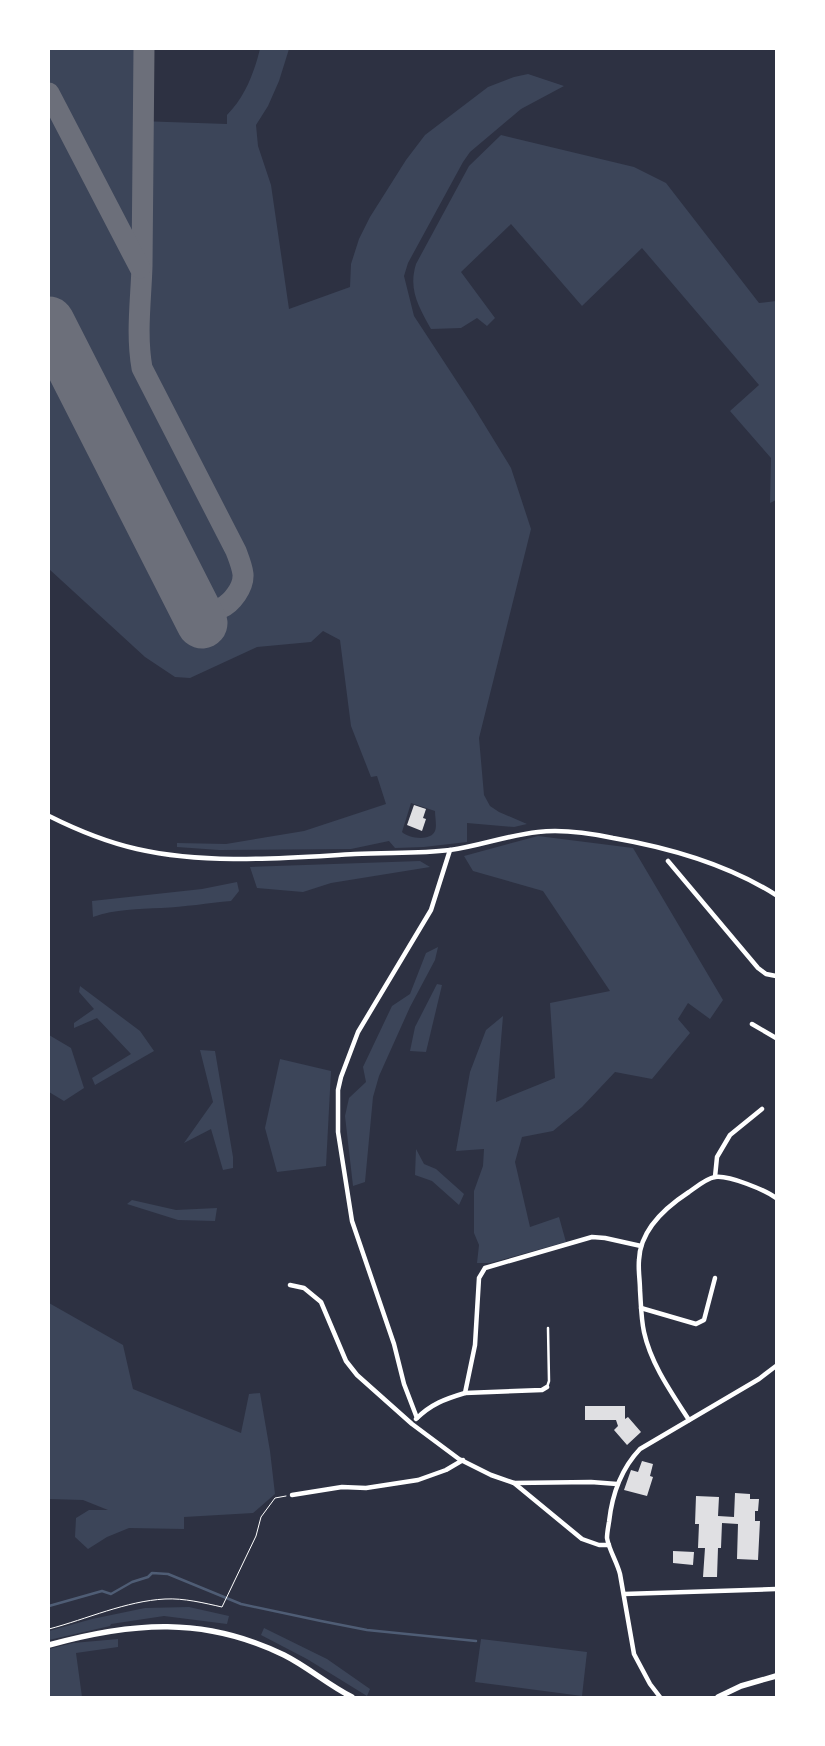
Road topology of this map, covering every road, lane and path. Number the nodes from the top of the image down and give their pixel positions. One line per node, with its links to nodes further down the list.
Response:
1 (49, 816): 2 (street)
2 (450, 850): 4 (street); 19 (street)
3 (668, 860): 5 (street)
4 (776, 895)
5 (776, 976)
6 (752, 1024): 7 (street)
7 (776, 1038)
8 (762, 1110): 9 (street)
9 (715, 1177): 10 (street); 11 (street)
10 (776, 1198)
11 (641, 1246): 14 (street); 18 (street)
12 (715, 1278): 14 (street)
13 (290, 1285): 21 (street)
14 (641, 1308): 20 (street)
15 (548, 1328): 17 (lane)
16 (776, 1366): 20 (street)
17 (547, 1387): 18 (street)
18 (465, 1393): 19 (street)
19 (417, 1418): 21 (street)
20 (689, 1420): 24 (street)
21 (412, 1424): 22 (street)
22 (463, 1460): 23 (street); 25 (street)
23 (514, 1483): 24 (street); 26 (street)
24 (617, 1484): 26 (street)
25 (292, 1495): 29 (path)
26 (609, 1545): 28 (street)
27 (776, 1589): 28 (street)
28 (624, 1594): 33 (street)
29 (49, 1629)
30 (49, 1645): 32 (street)
31 (776, 1676): 34 (street)
32 (352, 1697)
33 (660, 1697)
34 (718, 1697)

